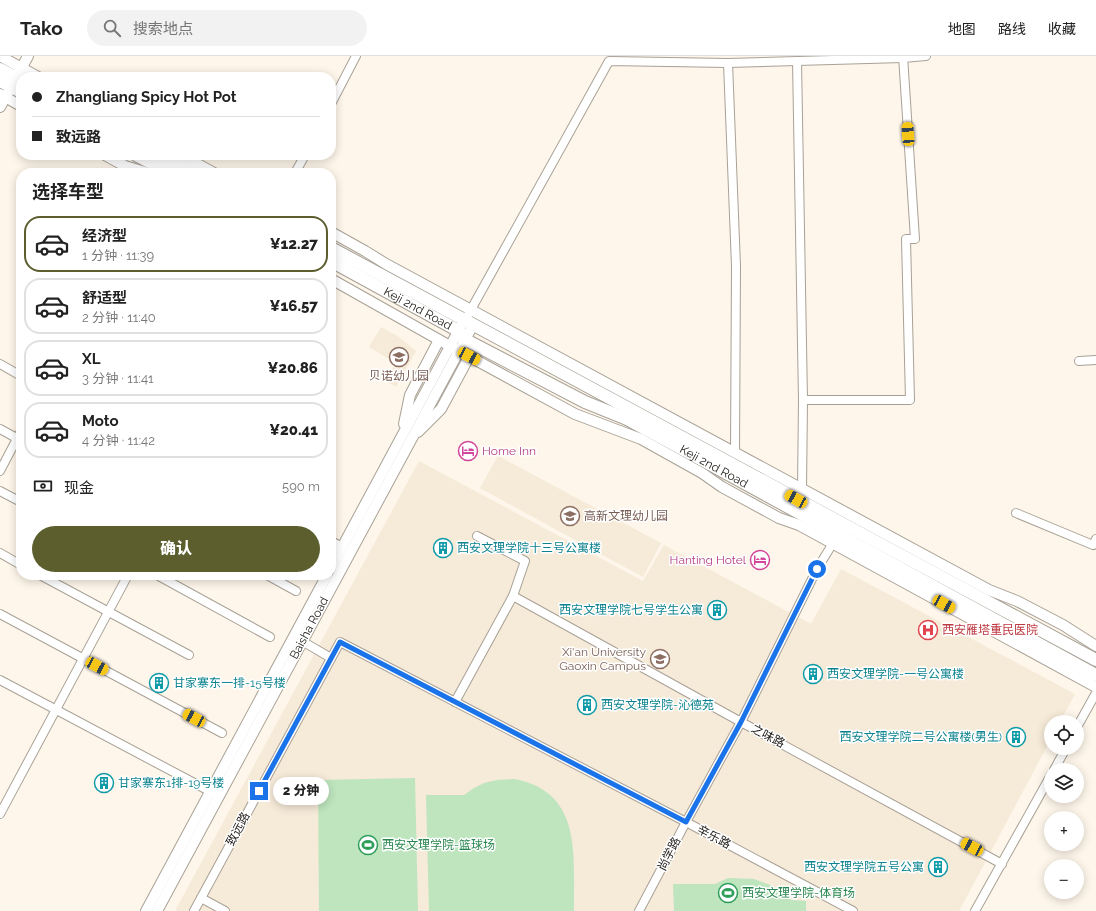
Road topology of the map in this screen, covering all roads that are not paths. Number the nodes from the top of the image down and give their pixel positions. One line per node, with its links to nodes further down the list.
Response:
1 (0, 56): 12 (street)
2 (28, 56): 10 (street)
3 (356, 56): 13 (street)
4 (926, 56): 5 (street)
5 (903, 57): 7 (street); 36 (street)
6 (704, 59): 8 (street); 27 (street)
7 (797, 61): 8 (street); 36 (street)
8 (728, 63): 41 (street)
9 (0, 69): 12 (main road)
10 (20, 72)
11 (0, 81): 12 (main road)
12 (14, 85): 14 (street)
13 (336, 94)
14 (0, 107)
15 (115, 160): 19 (street)
16 (145, 160): 20 (main road)
17 (168, 160): 21 (main road)
18 (190, 160): 22 (street)
19 (132, 168)
20 (161, 168)
21 (183, 168)
22 (205, 168)
23 (336, 235): 27 (street)
24 (336, 251): 28 (main road, Keji 2nd Road)
25 (336, 263): 28 (main road, Keji 2nd Road)
26 (336, 282): 29 (street)
27 (471, 310): 28 (street); 41 (street)
28 (465, 329): 30 (street, Baisha Road); 73 (main road, Keji 2nd Road); 74 (main road, Keji 2nd Road)
29 (439, 340): 30 (street); 39 (street)
30 (454, 348): 31 (street); 39 (street, Baisha Road)
31 (469, 356): 39 (street); 49 (street)
32 (1096, 360): 33 (street)
33 (1079, 361)
34 (0, 364): 35 (street)
35 (16, 373)
36 (803, 400): 43 (street)
37 (0, 429): 38 (street)
38 (16, 435)
39 (406, 438): 51 (street, Baisha Road); 55 (street, Baisha Road)
40 (16, 444): 42 (street)
41 (735, 452): 43 (street)
42 (0, 471)
43 (802, 489): 69 (street)
44 (0, 491): 45 (street)
45 (16, 499)
46 (1016, 514): 48 (street)
47 (477, 536): 63 (street)
48 (1096, 539)
49 (833, 543): 76 (street); 81 (street, 尚学路)
50 (336, 544): 51 (street)
51 (342, 547): 53 (street, Baisha Road)
52 (0, 553): 54 (street)
53 (336, 558)
54 (16, 562)
55 (336, 575)
56 (49, 580): 64 (street)
57 (125, 580): 64 (street)
58 (166, 580): 66 (street)
59 (276, 580): 62 (street)
60 (325, 580): 84 (street, Baisha Road)
61 (333, 580): 67 (street, Baisha Road)
62 (296, 591)
63 (513, 596): 78 (street); 81 (street, 之味路)
64 (109, 612): 70 (street); 72 (street)
65 (0, 614): 72 (street)
66 (270, 637)
67 (302, 641): 71 (street); 84 (street, Baisha Road)
68 (340, 642): 71 (street, 致远路); 78 (street, 辛乐路)
69 (1096, 646)
70 (189, 655)
71 (331, 658): 88 (street, 致远路)
72 (83, 659): 79 (street); 82 (street)
73 (1096, 660)
74 (1096, 675)
75 (0, 680): 79 (street)
76 (1096, 687)
77 (1096, 693): 80 (street)
78 (455, 702): 86 (street, 辛乐路)
79 (56, 710): 84 (street); 85 (street)
80 (1084, 715)
81 (741, 722): 86 (street, 尚学路); 87 (street, 之味路)
82 (222, 733)
83 (1044, 788): 87 (street)
84 (215, 794): 89 (street, Baisha Road); 90 (street, Baisha Road)
85 (0, 814)
86 (686, 822): 93 (street, 尚学路); 94 (street, 辛乐路)
87 (1002, 864): 95 (street)
88 (201, 898): 91 (street, 致远路); 92 (street)
89 (146, 911)
90 (157, 911)
91 (194, 911)
92 (225, 911)
93 (640, 911)
94 (853, 911)
95 (976, 911)

